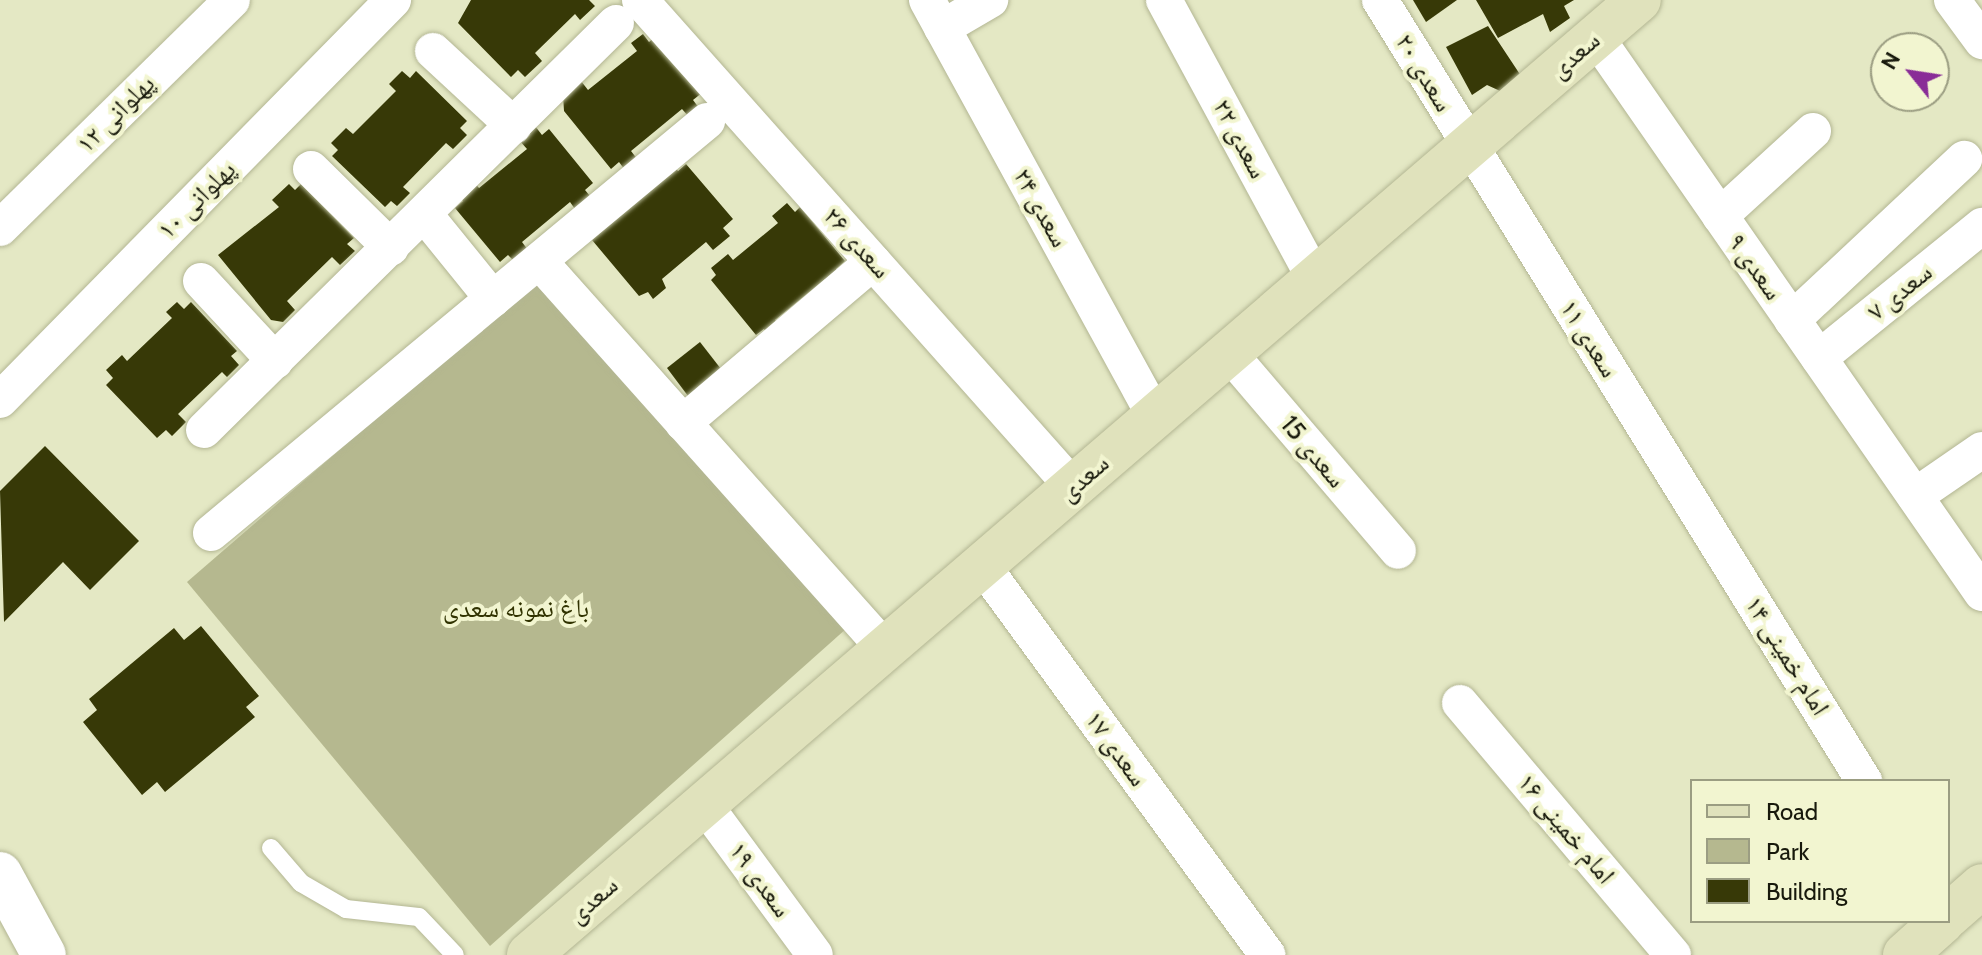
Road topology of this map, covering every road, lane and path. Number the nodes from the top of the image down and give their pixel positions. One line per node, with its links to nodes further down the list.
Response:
1 (232, 0): 22 (street, پهلوانی ۱۲)
2 (393, 0): 33 (street, پهلوانی ۱۰)
3 (990, 0): 9 (street)
4 (1164, 0): 26 (street, سعدی ۲۲)
5 (1380, 0): 16 (street, سعدی ۲۰)
6 (1639, 0): 10 (main road, سعدی)
7 (1952, 0): 11 (street)
8 (628, 11): 14 (street); 25 (street, سعدی ۲۶)
9 (935, 14): 34 (street, سعدی ۲۴)
10 (1596, 37): 16 (main road, سعدی); 20 (street, سعدی ۹)
11 (1982, 41)
12 (433, 51): 14 (street)
13 (707, 121): 24 (street)
14 (514, 126): 19 (street)
15 (1813, 131): 20 (street)
16 (1468, 147): 26 (main road, سعدی); 40 (street, سعدی ۱۱)
17 (1964, 159): 29 (street)
18 (311, 169): 23 (street)
19 (425, 215): 23 (street); 28 (street)
20 (1720, 216): 29 (street, سعدی ۹)
21 (1982, 226): 31 (street, سعدی ۷)
22 (0, 228)
23 (391, 248): 32 (street)
24 (539, 261): 28 (street); 35 (street)
25 (873, 262): 35 (street); 38 (street, سعدی ۲۶)
26 (1315, 279): 30 (main road, سعدی)
27 (201, 281): 32 (street)
28 (493, 299): 41 (street)
29 (1792, 320): 31 (street, سعدی ۹)
30 (1229, 353): 34 (main road, سعدی); 42 (street, سعدی 15)
31 (1819, 358): 39 (street, سعدی ۹)
32 (275, 361): 36 (street)
33 (0, 400)
34 (1155, 416): 38 (main road, سعدی)
35 (683, 423): 45 (street)
36 (204, 430)
37 (1982, 450): 39 (street)
38 (1073, 487): 43 (main road, سعدی)
39 (1915, 496): 44 (street, سعدی ۹)
40 (1709, 531): 47 (street, امام خمینی ۱۴)
41 (211, 533)
42 (1398, 551)
43 (982, 565): 45 (main road, سعدی); 54 (street, سعدی ۱۷)
44 (1982, 593)
45 (885, 649): 48 (main road, سعدی)
46 (1460, 703): 59 (street, امام خمینی ۱۶)
47 (1863, 779)
48 (704, 804): 57 (main road, سعدی); 58 (street, سعدی ۱۹)
49 (271, 848): 56 (lane)
50 (0, 874): 55 (street)
51 (1982, 886): 52 (main road)
52 (1950, 914)
53 (1941, 923): 60 (main road)
54 (1258, 944)
55 (44, 955)
56 (455, 955)
57 (529, 955)
58 (815, 955)
59 (1673, 955)
60 (1905, 955)

